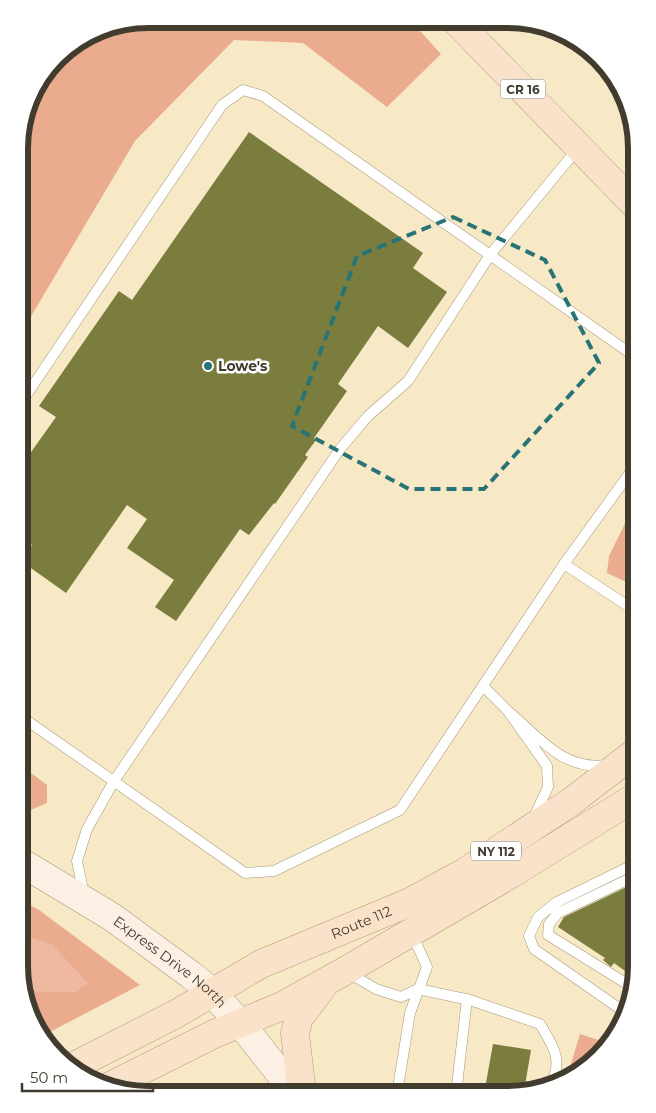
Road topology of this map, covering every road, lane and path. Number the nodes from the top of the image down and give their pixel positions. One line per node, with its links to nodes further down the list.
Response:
1 (463, 28): 2 (main road, CR 16)
2 (579, 147): 3 (main road, CR 16); 4 (lane)
3 (628, 198)
4 (490, 254): 5 (lane); 6 (lane); 15 (lane)
5 (628, 352)
6 (28, 394)
7 (628, 475): 8 (lane)
8 (564, 564): 9 (lane); 10 (lane)
9 (628, 606)
10 (483, 686): 11 (lane); 15 (lane)
11 (508, 711): 13 (lane); 17 (lane)
12 (28, 721): 15 (lane)
13 (628, 758)
14 (628, 758): 17 (main road, Route 112 / NY 112)
15 (114, 782): 21 (lane)
16 (628, 801): 22 (main road, Route 112 / NY 112)
17 (520, 835): 26 (main road, Route 112 / NY 112)
18 (28, 866): 21 (main road, Express Drive North)
19 (628, 867): 28 (lane)
20 (628, 880): 24 (lane)
21 (85, 899): 26 (main road, Express Drive North)
22 (411, 931): 23 (main road, Route 112 / NY 112); 25 (lane)
23 (336, 976): 25 (lane); 29 (main road, Route 112 / NY 112); 34 (main road)
24 (627, 984)
25 (418, 989): 27 (lane); 35 (lane)
26 (212, 992): 29 (main road, Express Drive North); 30 (main road, Route 112 / NY 112)
27 (467, 999): 31 (lane); 36 (lane)
28 (620, 1009)
29 (239, 1025): 32 (main road, Route 112 / NY 112); 33 (main road, Express Drive North)
30 (79, 1063)
31 (554, 1076)
32 (119, 1081)
33 (290, 1086)
34 (301, 1086)
35 (398, 1086)
36 (457, 1086)

